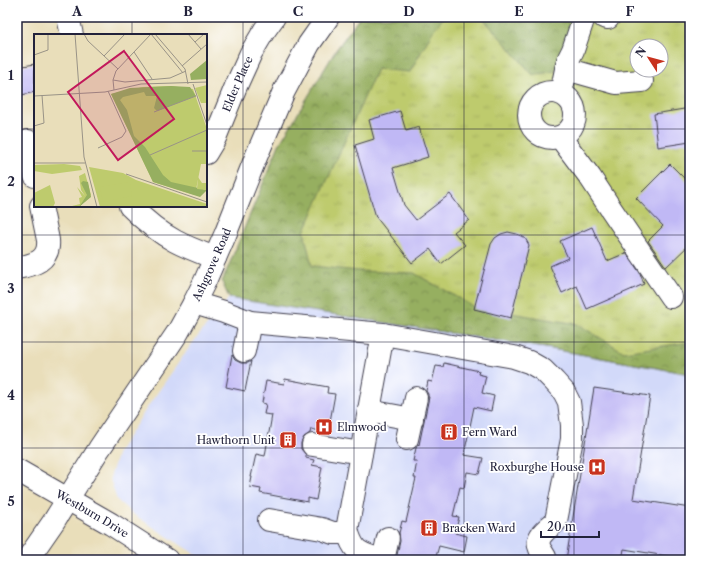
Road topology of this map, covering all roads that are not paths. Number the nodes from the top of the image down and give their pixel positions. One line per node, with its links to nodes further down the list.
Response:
1 (68, 17): 5 (street)
2 (274, 17): 11 (street, Elder Place)
3 (328, 17): 15 (street, Ashgrove Road)
4 (584, 17): 6 (street)
5 (72, 34)
6 (566, 69): 7 (street); 8 (street)
7 (642, 81)
8 (561, 93): 9 (street); 9 (street)
9 (560, 137): 17 (street)
10 (27, 141): 12 (street)
11 (207, 151)
12 (34, 172)
13 (41, 207): 16 (street)
14 (143, 210): 15 (street)
15 (216, 258): 18 (street, Ashgrove Road)
16 (17, 268)
17 (671, 297)
18 (194, 303): 19 (street); 27 (street, Ashgrove Road)
19 (250, 322): 20 (street); 21 (street)
20 (383, 334): 22 (street); 35 (street)
21 (244, 351)
22 (369, 411): 23 (street); 25 (street)
23 (412, 419)
24 (313, 445): 25 (street)
25 (362, 453): 29 (street)
26 (17, 470): 27 (street, Westburn Drive)
27 (68, 499): 31 (street, Ashgrove Road); 32 (street, Westburn Drive)
28 (268, 520): 29 (street)
29 (348, 534): 33 (street)
30 (388, 538): 34 (street)
31 (27, 560)
32 (167, 560)
33 (380, 560)
34 (383, 560)
35 (546, 560)

